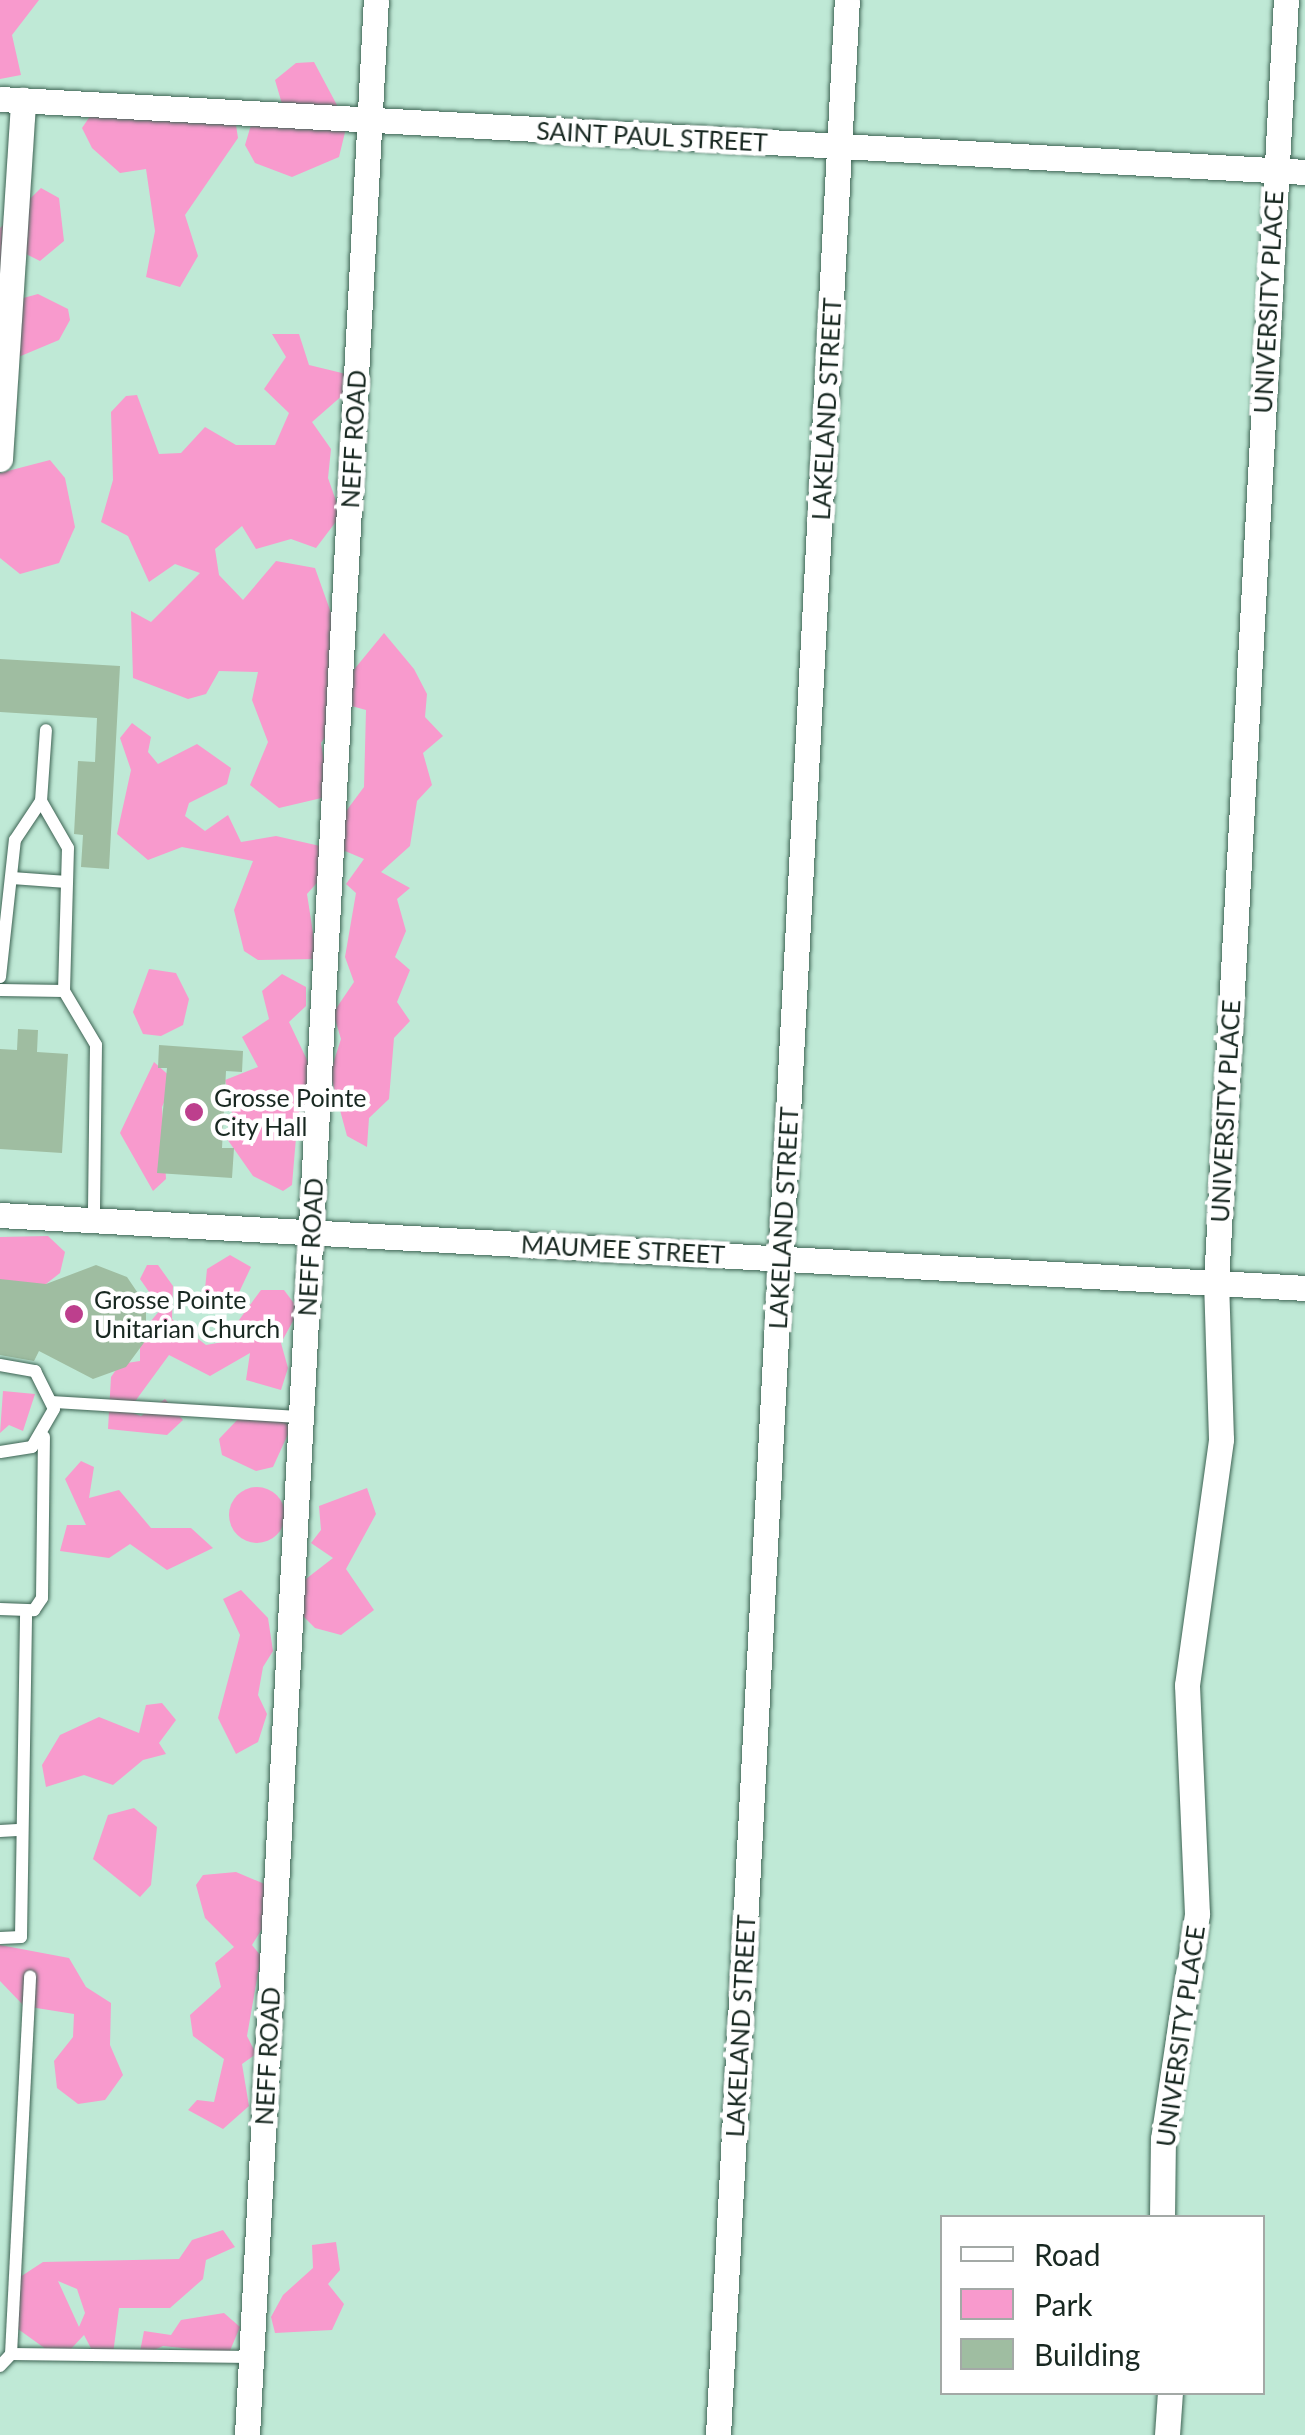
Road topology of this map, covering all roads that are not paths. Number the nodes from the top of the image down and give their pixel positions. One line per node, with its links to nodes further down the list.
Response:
1 (376, 0): 5 (street, NEFF ROAD)
2 (847, 0): 6 (street, LAKELAND STREET)
3 (1286, 0): 7 (street, UNIVERSITY PLACE)
4 (11, 100): 5 (street, SAINT PAUL STREET); 9 (street)
5 (369, 120): 6 (street, SAINT PAUL STREET); 19 (street, NEFF ROAD)
6 (839, 146): 7 (street, SAINT PAUL STREET); 20 (street, LAKELAND STREET)
7 (1276, 170): 8 (street, SAINT PAUL STREET); 21 (street, UNIVERSITY PLACE)
8 (1305, 172)
9 (0, 459)
10 (46, 730): 11 (lane)
11 (40, 801): 12 (lane); 13 (lane)
12 (12, 878): 13 (lane); 14 (lane)
13 (67, 882): 16 (lane)
14 (0, 977)
15 (0, 990): 16 (lane)
16 (64, 992): 18 (lane)
17 (0, 1215): 18 (street, MAUMEE STREET)
18 (94, 1220): 19 (street, MAUMEE STREET)
19 (311, 1232): 20 (street, MAUMEE STREET); 25 (street, NEFF ROAD)
20 (781, 1258): 21 (street, MAUMEE STREET); 40 (street, LAKELAND STREET)
21 (1216, 1283): 22 (street, MAUMEE STREET); 34 (street, UNIVERSITY PLACE)
22 (1305, 1288)
23 (0, 1364): 24 (lane)
24 (53, 1402): 25 (lane); 26 (lane)
25 (301, 1417): 36 (street, NEFF ROAD)
26 (44, 1436): 27 (lane); 29 (lane)
27 (0, 1452)
28 (0, 1609): 29 (lane)
29 (26, 1611): 31 (lane)
30 (0, 1830): 31 (lane)
31 (22, 1830): 32 (lane)
32 (0, 1938)
33 (30, 1976): 35 (lane)
34 (1162, 2215)
35 (12, 2354): 36 (lane); 37 (lane)
36 (251, 2357): 39 (street, NEFF ROAD)
37 (0, 2366)
38 (1170, 2395): 41 (street)
39 (247, 2435)
40 (718, 2435)
41 (1166, 2435)

